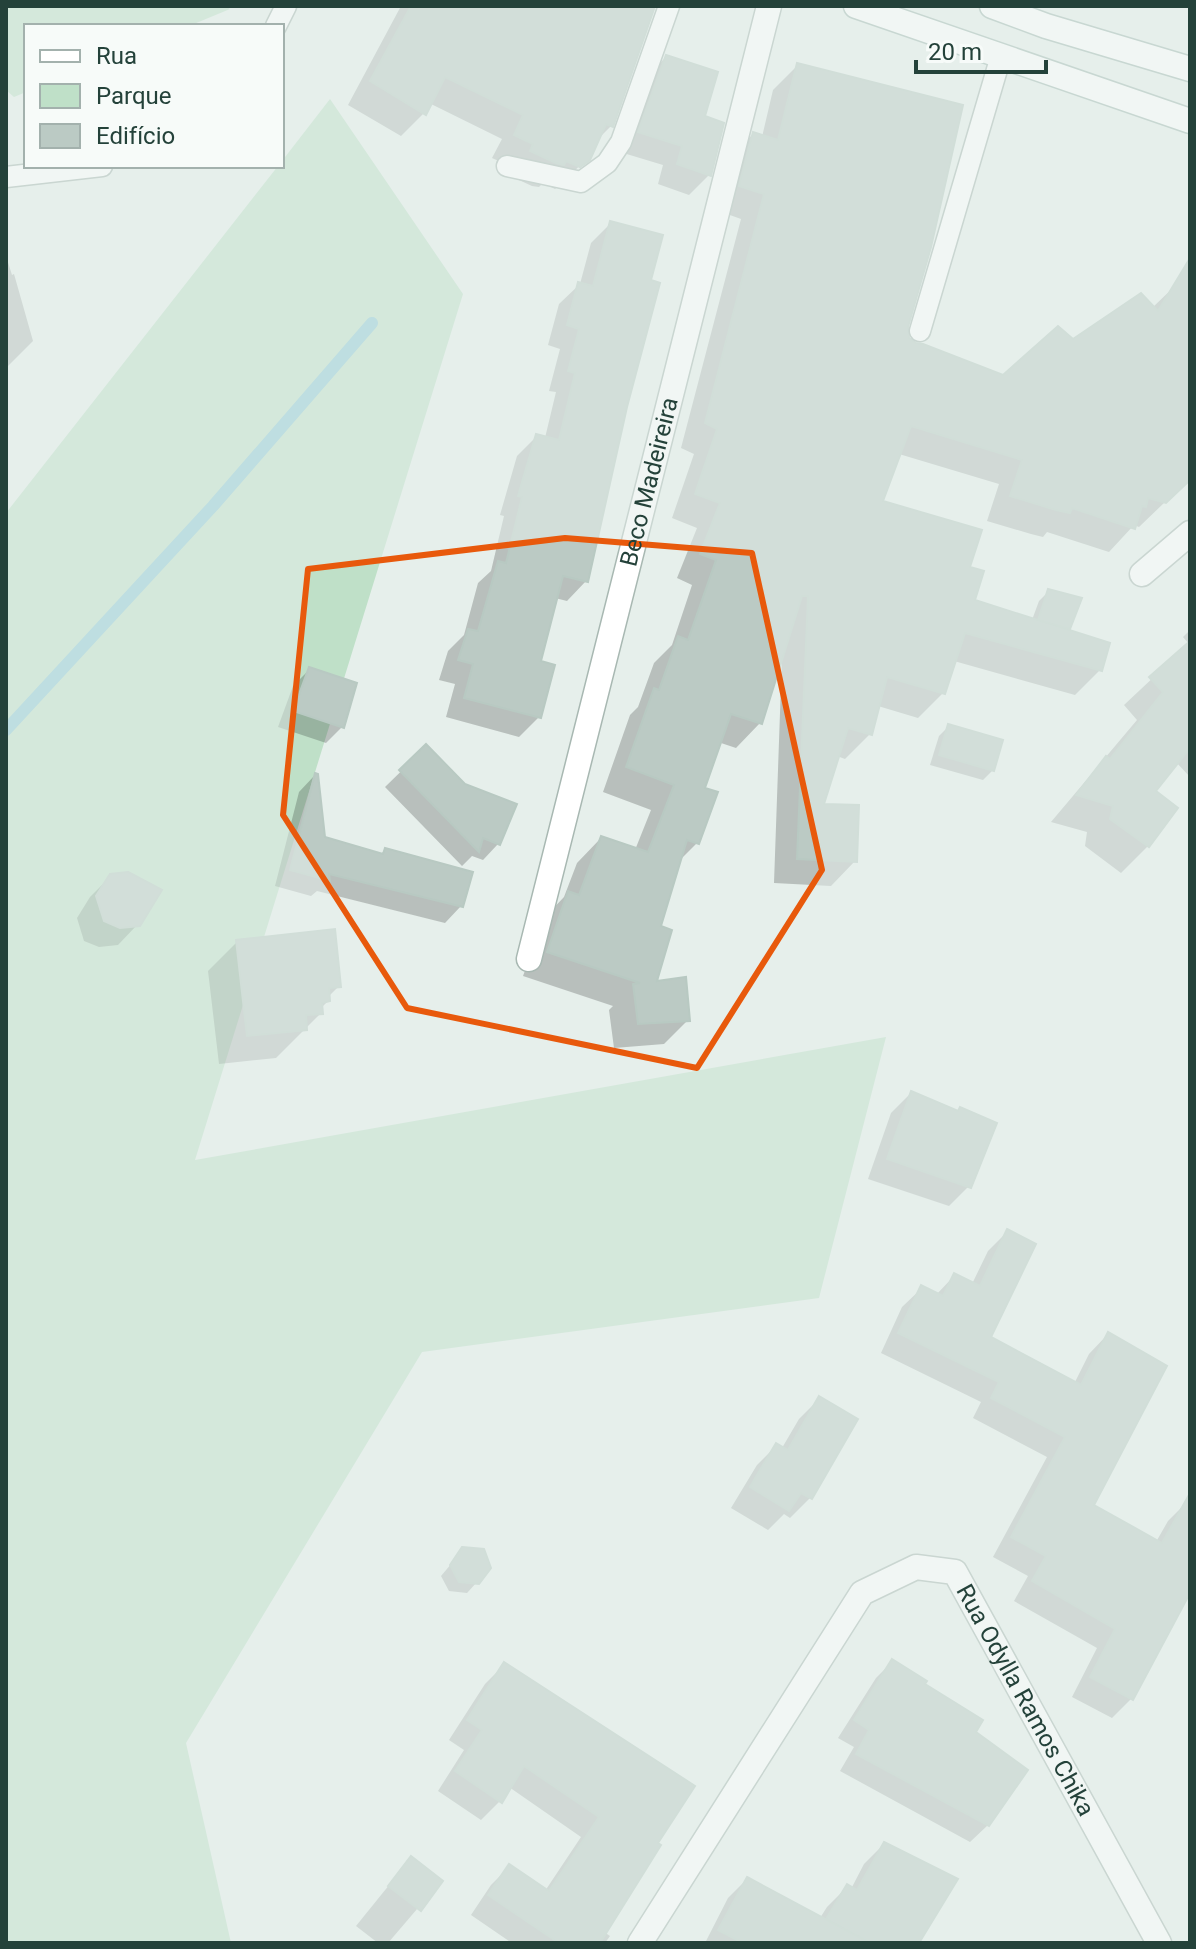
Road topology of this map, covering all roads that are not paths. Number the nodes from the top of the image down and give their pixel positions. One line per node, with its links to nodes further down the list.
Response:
1 (286, 6): 6 (lane)
2 (669, 6): 10 (lane)
3 (769, 6): 16 (street, Beco Madeireira)
4 (856, 6): 7 (street)
5 (992, 6): 8 (street)
6 (277, 24)
7 (1001, 56): 9 (street); 13 (lane)
8 (1190, 69)
9 (1190, 121)
10 (507, 166)
11 (85, 168): 12 (lane)
12 (6, 177)
13 (920, 331)
14 (1190, 533): 15 (street)
15 (1142, 574)
16 (529, 959)
17 (640, 1943): 18 (street, Rua Odylla Ramos Chika)
18 (1159, 1943)

